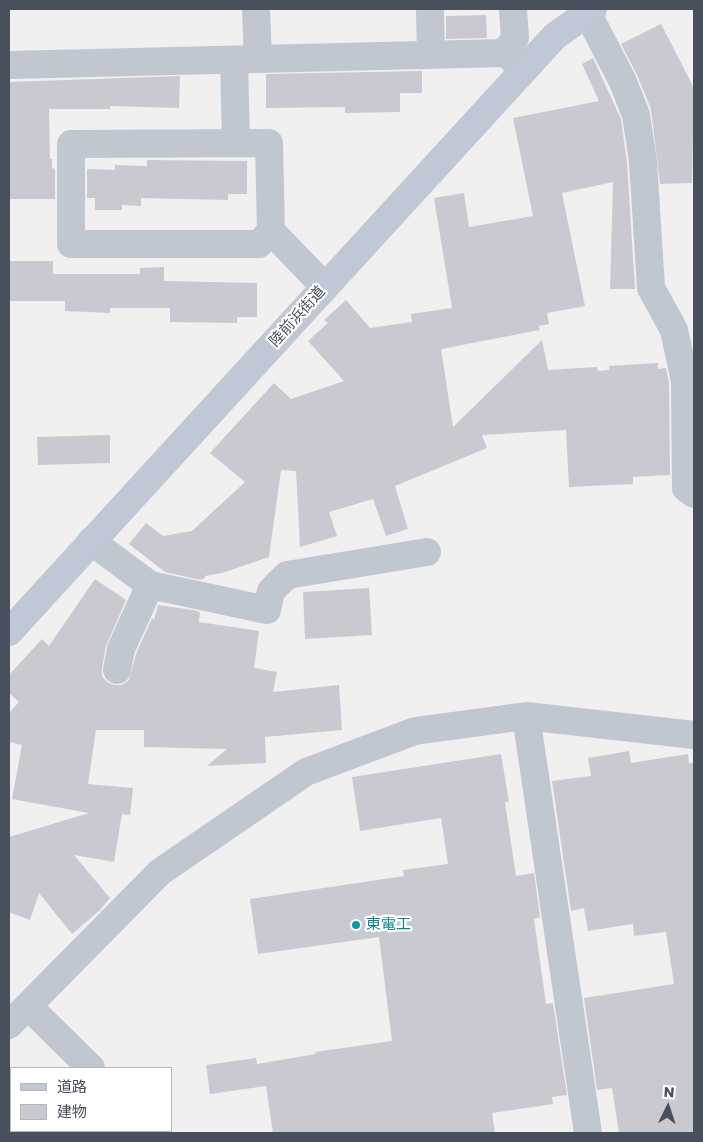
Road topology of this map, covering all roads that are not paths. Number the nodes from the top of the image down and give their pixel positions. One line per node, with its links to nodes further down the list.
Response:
1 (256, 9): 6 (street)
2 (430, 9): 5 (street)
3 (513, 9): 7 (street)
4 (590, 10): 7 (street, 陸前浜街道); 12 (street)
5 (431, 55): 6 (street); 7 (street)
6 (246, 60): 8 (street); 9 (street)
7 (515, 61): 11 (street, 陸前浜街道)
8 (9, 65)
9 (236, 143): 10 (street); 10 (street)
10 (271, 231): 11 (street)
11 (325, 287): 13 (street, 陸前浜街道)
12 (694, 494)
13 (90, 542): 15 (street); 16 (street, 陸前浜街道)
14 (427, 552): 15 (street)
15 (150, 585): 17 (street)
16 (9, 632)
17 (117, 670)
18 (526, 716): 19 (street); 20 (street); 23 (street)
19 (694, 735)
20 (28, 1006): 21 (street); 22 (street)
21 (9, 1025)
22 (90, 1067)
23 (588, 1133)

